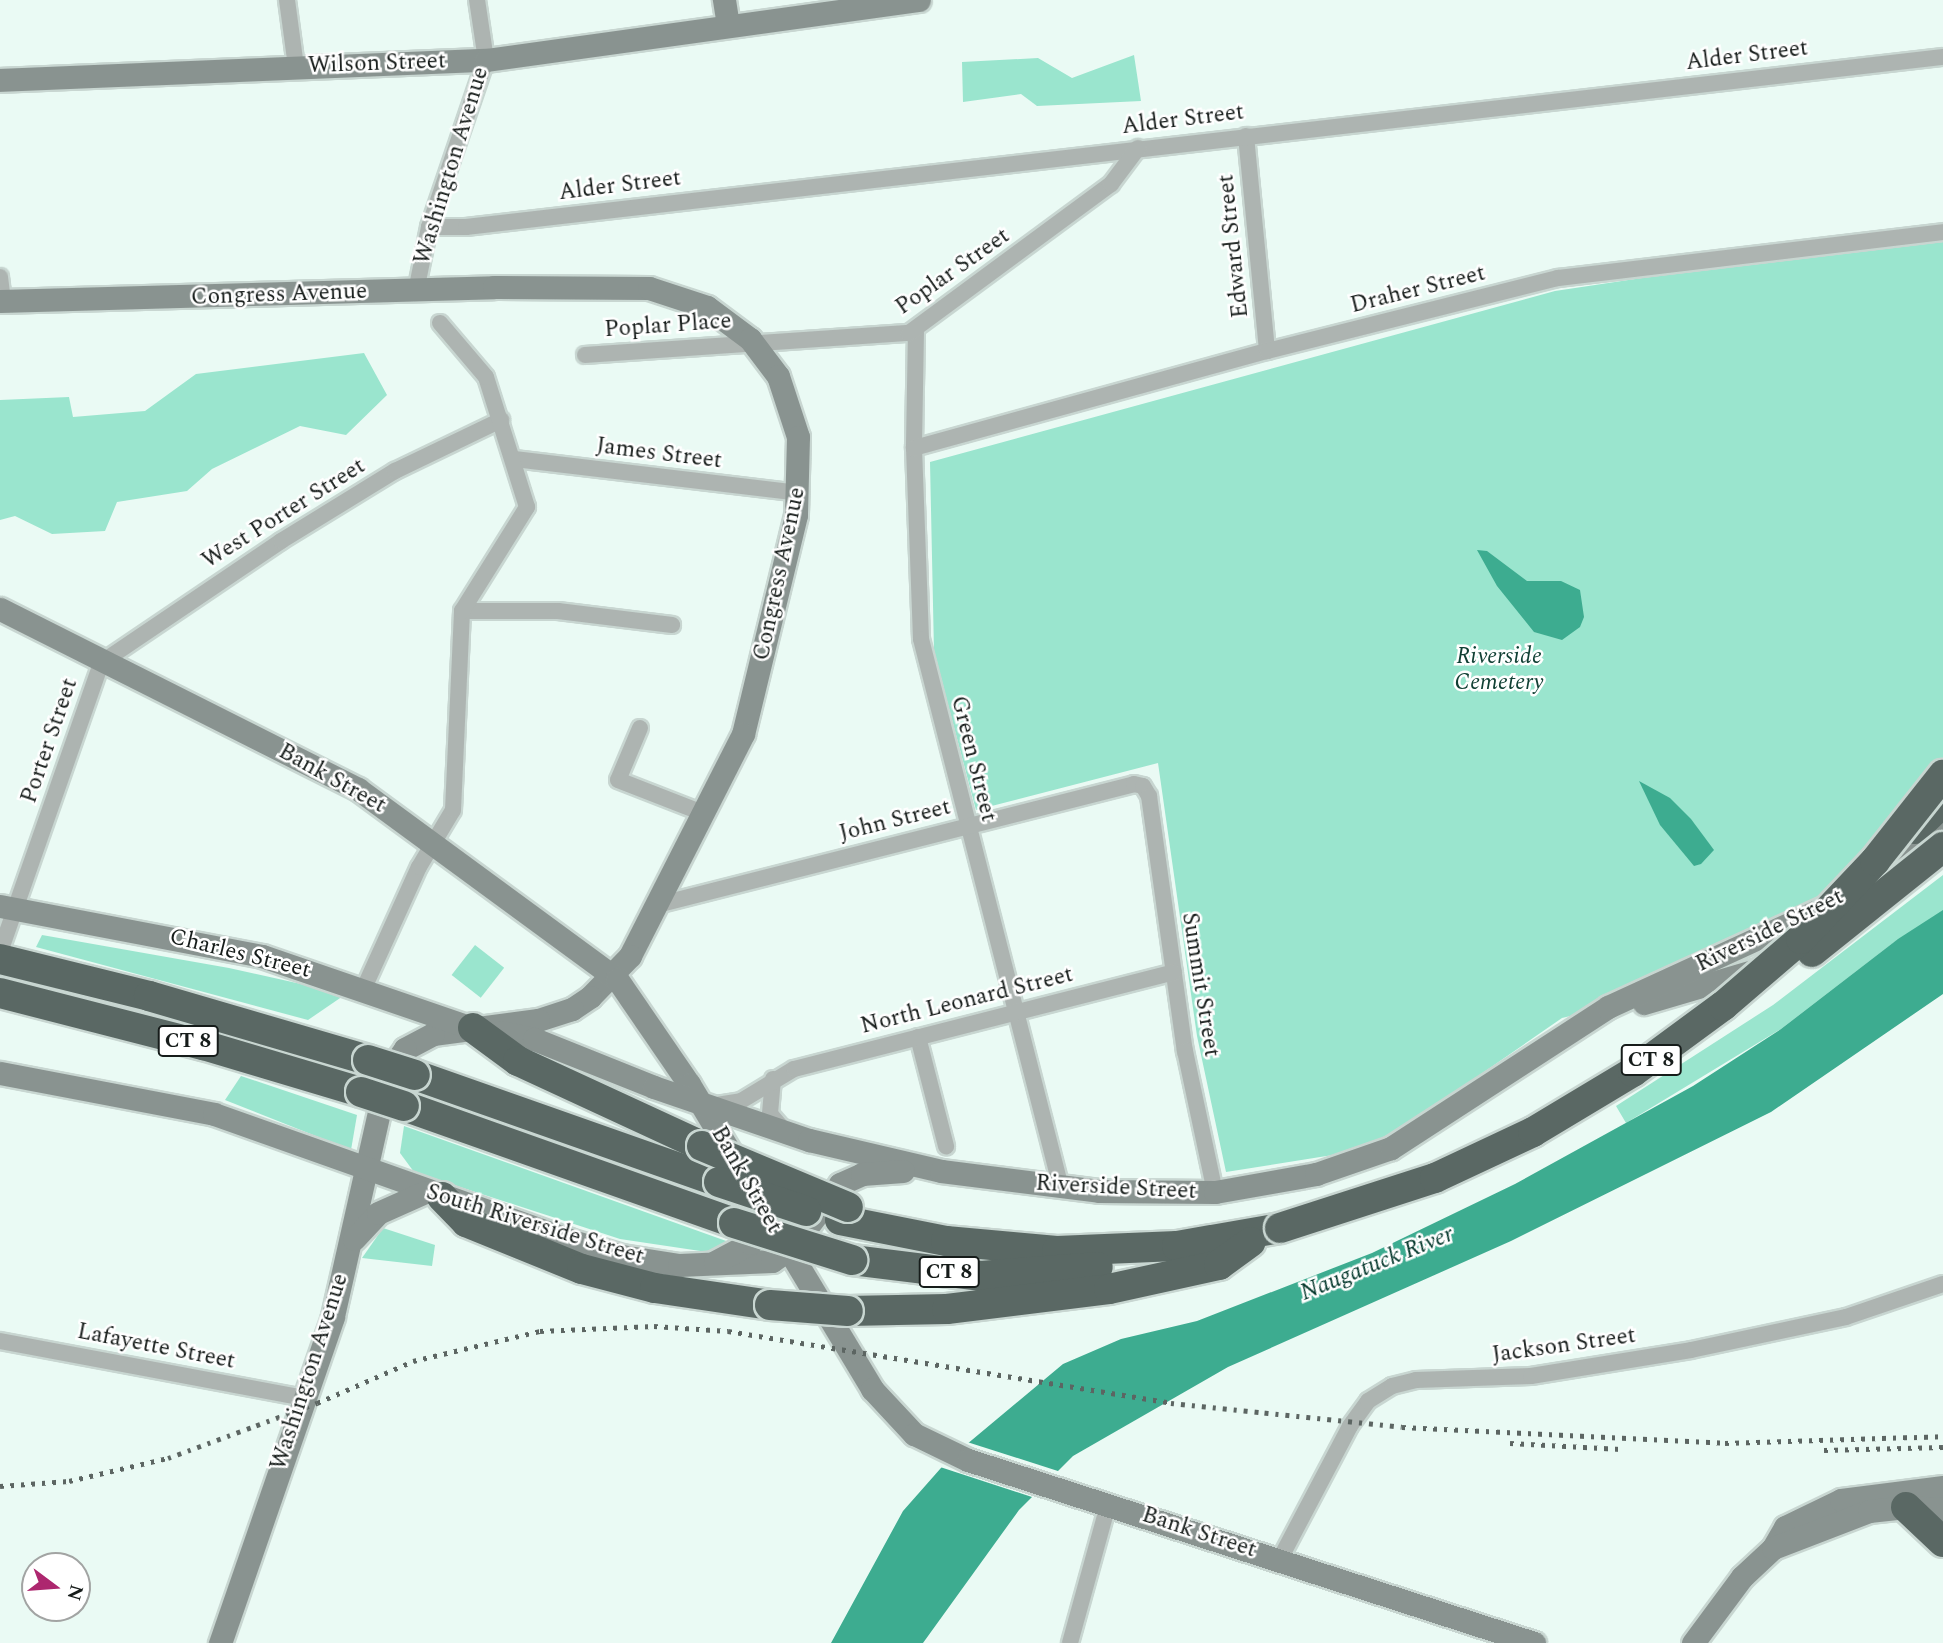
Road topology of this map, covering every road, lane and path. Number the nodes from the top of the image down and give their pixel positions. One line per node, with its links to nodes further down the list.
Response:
1 (287, 0): 8 (street)
2 (477, 0): 7 (street, Washington Avenue)
3 (724, 0): 5 (street)
4 (919, 0): 5 (street, Wilson Street)
5 (728, 24): 7 (street, Wilson Street)
6 (1943, 57): 10 (street, Alder Street)
7 (486, 60): 8 (street, Wilson Street); 12 (street, Washington Avenue)
8 (296, 67): 9 (street, Wilson Street)
9 (0, 80)
10 (1246, 136): 11 (street, Alder Street); 20 (street, Edward Street)
11 (1138, 148): 12 (street, Alder Street); 18 (street, Poplar Street)
12 (429, 227): 15 (street, Washington Avenue)
13 (1943, 232): 20 (street, Draher Street)
14 (0, 277): 16 (street)
15 (416, 291): 16 (street, Congress Avenue); 19 (street, Congress Avenue)
16 (2, 301)
17 (440, 323): 22 (street)
18 (916, 330): 19 (street, Poplar Street); 23 (street, Green Street)
19 (755, 344): 21 (street, Poplar Place); 25 (street, Congress Avenue)
20 (1267, 351): 23 (street, Draher Street)
21 (585, 355)
22 (501, 420): 24 (street); 29 (street, West Porter Street)
23 (914, 449): 37 (street, Green Street)
24 (514, 459): 25 (street, James Street); 27 (street)
25 (799, 494): 35 (street, Congress Avenue)
26 (0, 609): 29 (street, Bank Street)
27 (462, 611): 28 (street); 38 (street)
28 (672, 625)
29 (101, 663): 38 (street, Bank Street); 42 (street, Porter Street)
30 (640, 728): 35 (street)
31 (1943, 775): 56 (highway, CT 8, bridge)
32 (1143, 786): 37 (street, John Street); 44 (street, Summit Street)
33 (1943, 794): 36 (highway, CT 8)
34 (1943, 802): 36 (highway)
35 (705, 814): 41 (street, Congress Avenue)
36 (1929, 825): 46 (highway, CT 8); 50 (street, Riverside Street)
37 (965, 827): 41 (street, John Street); 49 (street, Green Street)
38 (435, 842): 45 (street, Bank Street); 47 (street)
39 (1943, 847): 46 (highway, bridge)
40 (1943, 856): 50 (street, Riverside Street); 56 (highway, bridge)
41 (657, 905): 45 (street, Congress Avenue)
42 (8, 907): 43 (street, Porter Street); 47 (street, Charles Street)
43 (8, 958): 65 (highway, CT 8, bridge)
44 (1174, 972): 49 (street, North Leonard Street); 62 (street, Summit Street)
45 (613, 975): 51 (street, Congress Avenue); 55 (street, Bank Street)
46 (1771, 982): 66 (highway, CT 8, bridge)
47 (364, 988): 51 (street, Charles Street)
48 (6, 995): 66 (highway, CT 8, bridge)
49 (1014, 1013): 52 (street, North Leonard Street); 61 (street, Green Street)
50 (1585, 1021): 62 (street, Riverside Street)
51 (473, 1028): 55 (street); 59 (street, Washington Avenue); 65 (highway, bridge)
52 (918, 1037): 54 (street, North Leonard Street); 58 (street)
53 (0, 1073): 59 (street, South Riverside Street)
54 (773, 1079): 55 (street, North Leonard Street); 57 (street)
55 (707, 1104): 57 (street, Riverside Street); 64 (street, Bank Street)
56 (1533, 1132): 65 (highway, CT 8, bridge)
57 (788, 1133): 60 (street, Riverside Street)
58 (946, 1146)
59 (367, 1170): 63 (street, South Riverside Street); 68 (street, Washington Avenue)
60 (941, 1171): 61 (street, Riverside Street); 65 (street, Riverside Street)
61 (1061, 1188): 62 (street, Riverside Street)
62 (1215, 1192)
63 (433, 1195): 68 (street); 69 (street, South Riverside Street); 71 (highway, bridge)
64 (758, 1201): 67 (street, Bank Street); 69 (street)
65 (835, 1213): 67 (street, Riverside Street); 71 (street)
66 (1251, 1242): 71 (highway)
67 (787, 1251): 69 (street, South Riverside Street); 71 (street, Bank Street)
68 (348, 1252): 73 (street, Washington Avenue)
69 (692, 1266)
70 (1943, 1284): 80 (street, Jackson Street)
71 (838, 1314): 75 (street, Bank Street)
72 (0, 1341): 73 (street, Lafayette Street)
73 (304, 1398): 81 (street, Washington Avenue)
74 (1943, 1487): 79 (street)
75 (1108, 1504): 80 (street, Bank Street); 82 (street)
76 (1906, 1507): 77 (street); 78 (highway); 79 (street)
77 (1943, 1509)
78 (1943, 1542)
79 (1773, 1548): 84 (street)
80 (1280, 1559): 83 (street, Bank Street)
81 (220, 1643)
82 (1070, 1643)
83 (1534, 1643)
84 (1693, 1643)

